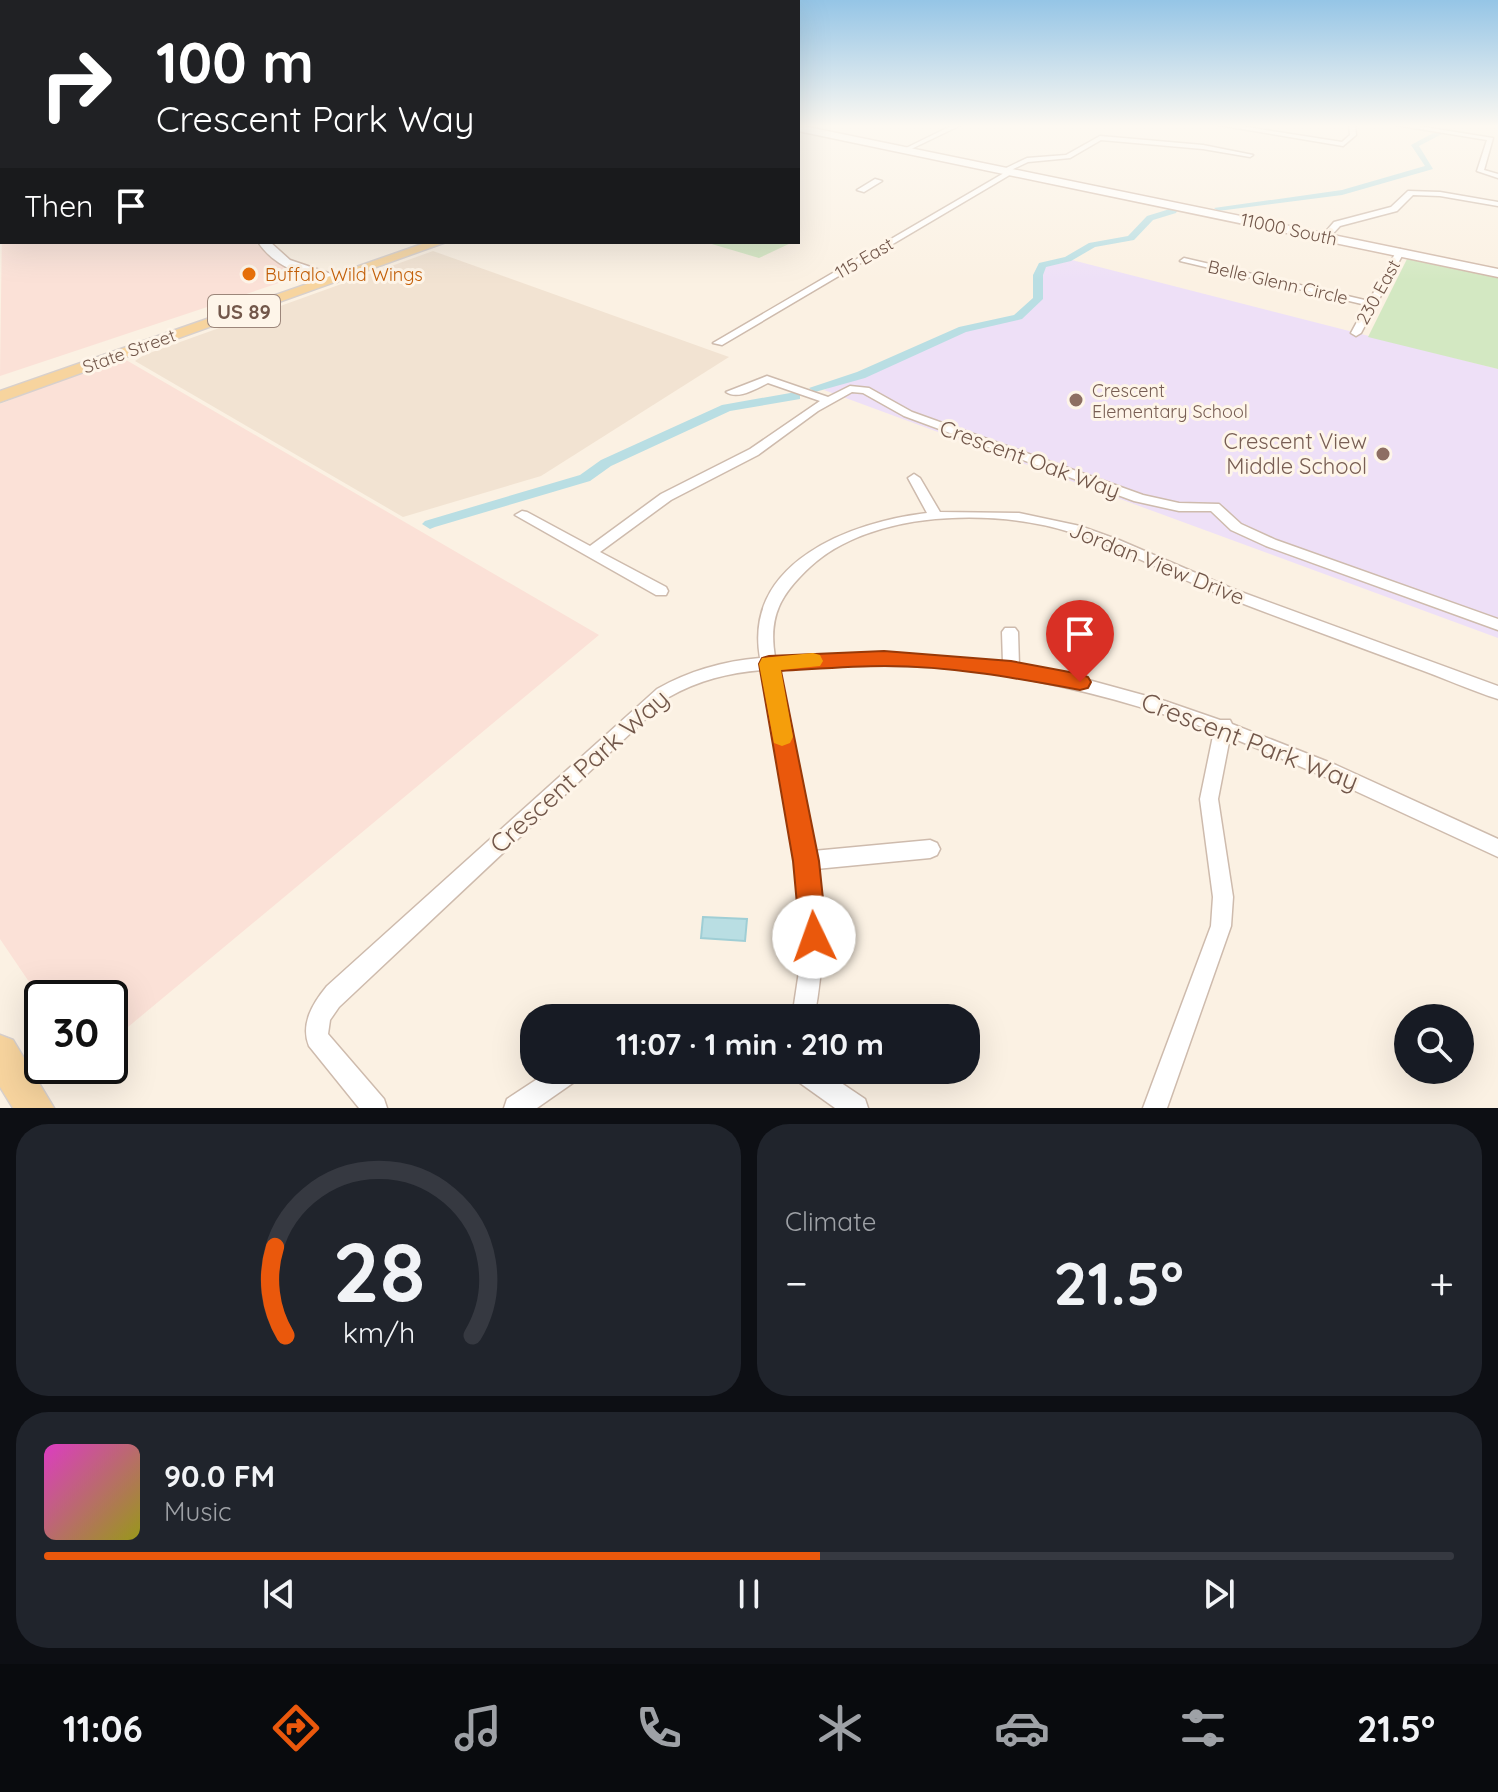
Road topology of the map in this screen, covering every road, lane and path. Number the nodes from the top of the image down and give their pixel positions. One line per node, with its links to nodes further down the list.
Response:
1 (999, 177): 18 (street, 115 East)
2 (1030, 177): 6 (street, 11000 South)
3 (878, 181): 4 (street)
4 (861, 190)
5 (1498, 204): 6 (street)
6 (1325, 237): 11 (street, 11000 South)
7 (266, 244): 14 (street)
8 (279, 244): 14 (street)
9 (412, 244): 14 (main road, State Street / US 89)
10 (433, 244): 14 (main road, State Street / US 89)
11 (1400, 252): 13 (street, 11000 South); 15 (street, 230 East)
12 (1184, 261): 15 (street, Belle Glenn Circle)
13 (1498, 273)
14 (329, 274): 17 (main road, State Street / US 89); 21 (main road, State Street / US 89)
15 (1372, 304): 16 (street, 230 East)
16 (1356, 333)
17 (141, 336): 19 (main road, State Street / US 89); 21 (main road)
18 (718, 343)
19 (0, 385)
20 (731, 392): 22 (street)
21 (0, 397)
22 (827, 400): 26 (street, Crescent Oak Way); 28 (street, Crescent Oak Way)
23 (914, 478): 25 (street)
24 (522, 515): 26 (street)
25 (936, 517): 30 (street, Jordan View Drive); 32 (street, Jordan View Drive)
26 (591, 552): 27 (street)
27 (661, 591)
28 (1498, 625)
29 (1010, 632): 31 (street)
30 (769, 664): 31 (street, Crescent Park Way); 36 (street, Jordan View Drive); 42 (street, Crescent Park Way)
31 (1011, 669): 33 (street, Crescent Park Way)
32 (1498, 693)
33 (1224, 725): 34 (street, Crescent Park Way); 45 (street)
34 (1498, 848)
35 (930, 849): 36 (street)
36 (806, 861): 37 (street, Jordan View Drive)
37 (806, 1004)
38 (0, 1053): 41 (main road)
39 (551, 1084): 43 (street)
40 (821, 1084): 44 (street)
41 (35, 1108)
42 (375, 1108)
43 (516, 1108)
44 (856, 1108)
45 (1155, 1108)

